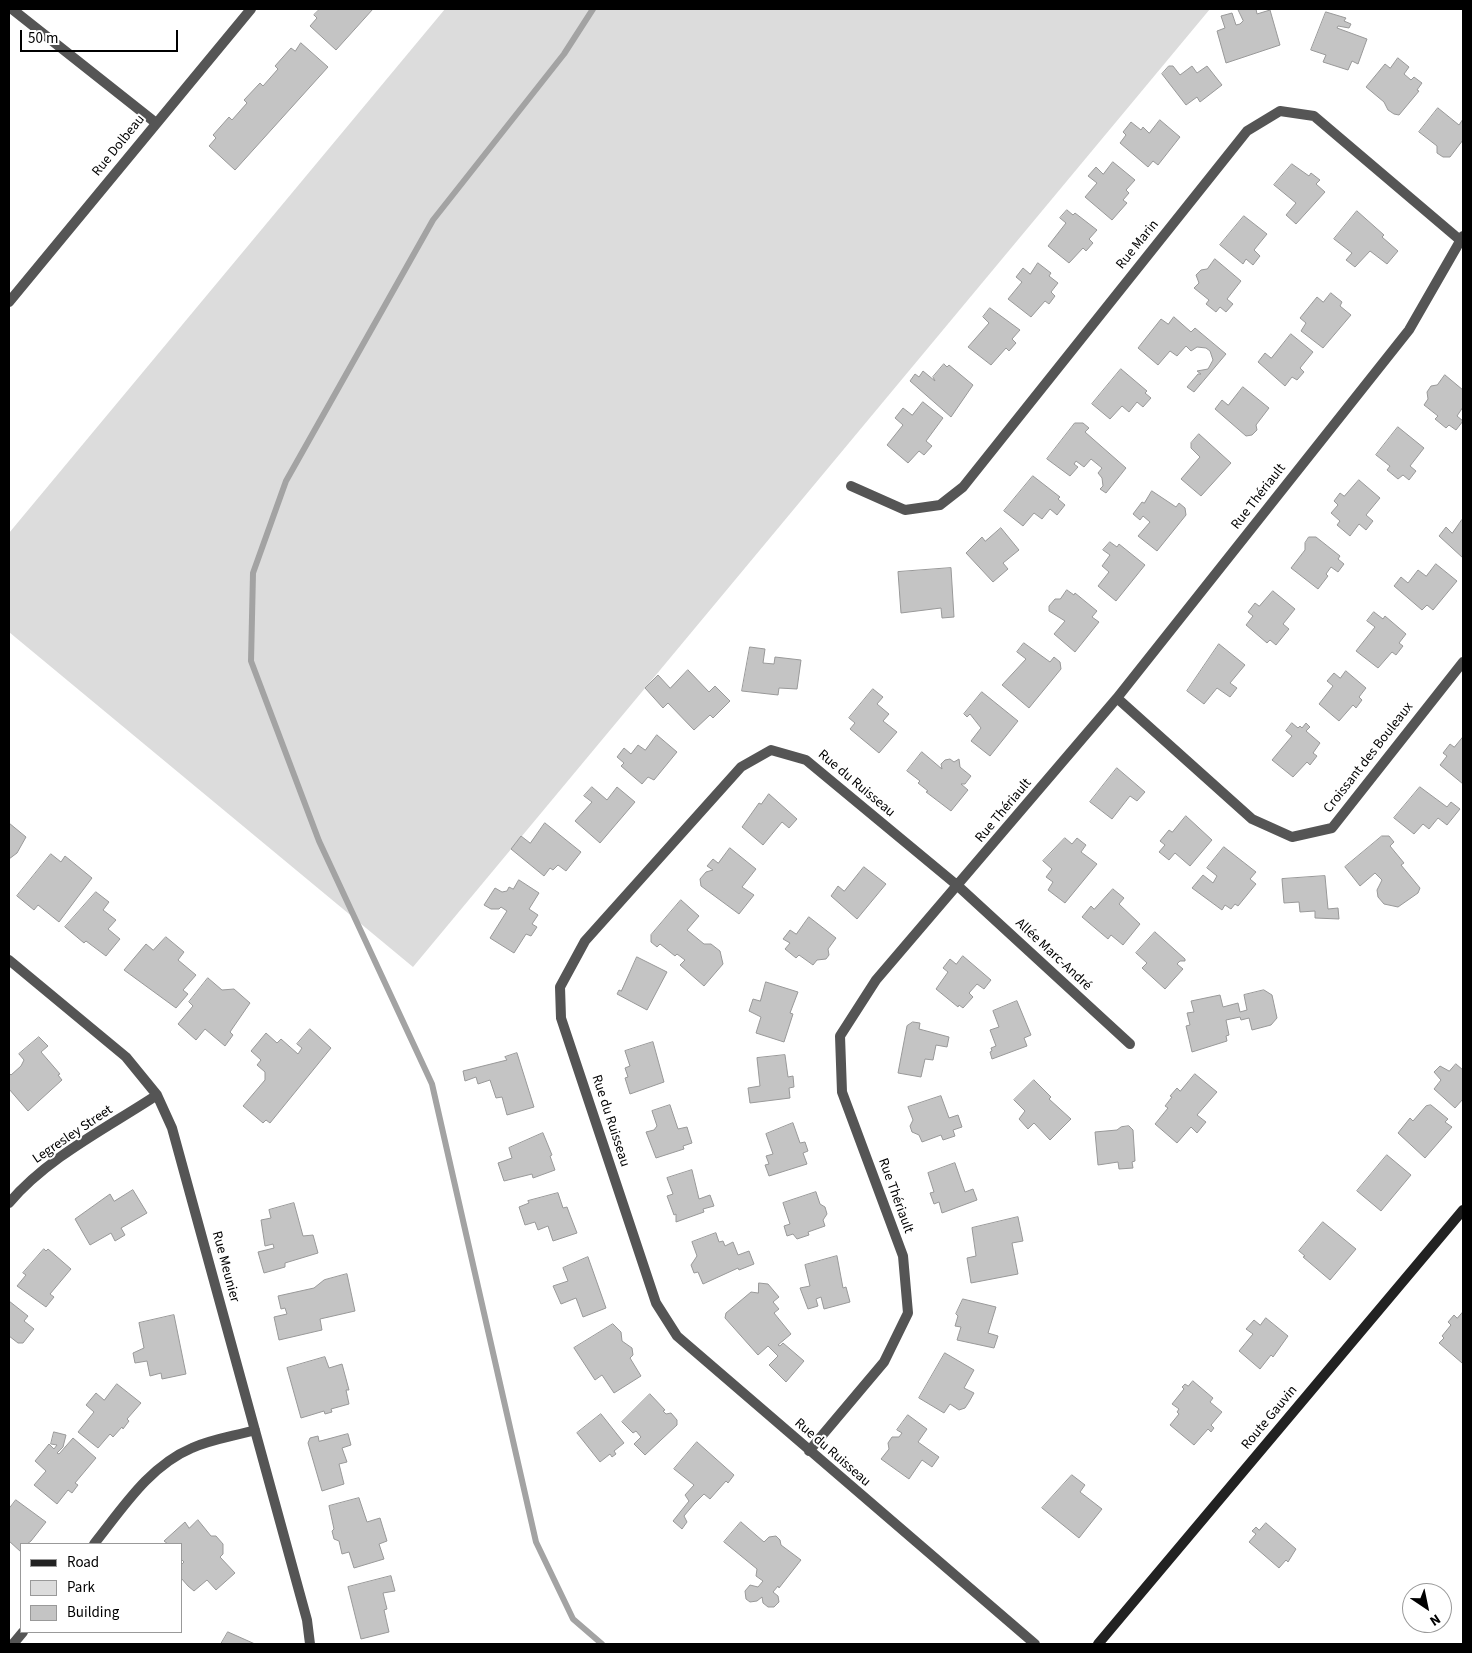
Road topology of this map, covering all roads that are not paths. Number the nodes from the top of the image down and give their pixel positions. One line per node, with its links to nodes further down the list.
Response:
1 (12, 9): 3 (street)
2 (251, 9): 3 (street, Rue Dolbeau)
3 (156, 122): 5 (street, Rue Dolbeau)
4 (1462, 238): 6 (street, Rue Marin); 8 (street, Rue Thériault)
5 (9, 302)
6 (852, 486)
7 (1463, 662): 8 (street, Croissant des Bouleaux)
8 (1117, 698): 9 (street, Rue Thériault)
9 (958, 886): 11 (street, Allée Marc-André); 16 (street, Rue Thériault); 16 (street, Rue du Ruisseau)
10 (9, 960): 12 (street, Rue Meunier)
11 (1130, 1044)
12 (157, 1095): 13 (street, Legresley Street); 15 (street, Rue Meunier)
13 (9, 1203)
14 (1463, 1210): 22 (street, Route Gauvin)
15 (255, 1430): 17 (street); 20 (street, Rue Meunier)
16 (809, 1451): 21 (street, Rue du Ruisseau)
17 (95, 1543)
18 (22, 1633): 19 (street)
19 (13, 1644)
20 (310, 1644)
21 (1035, 1644)
22 (1098, 1644)

